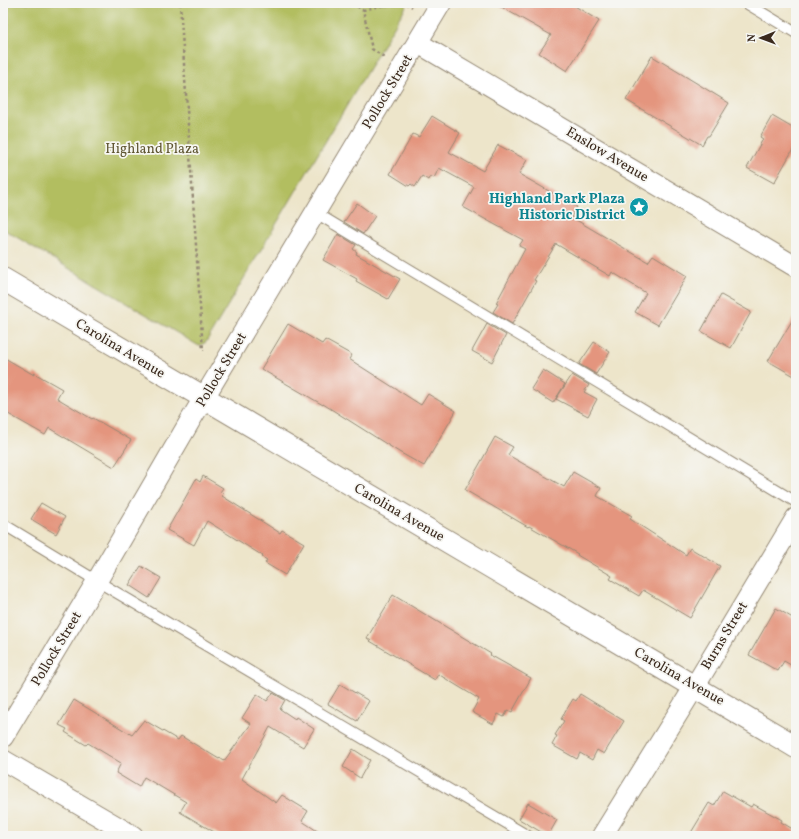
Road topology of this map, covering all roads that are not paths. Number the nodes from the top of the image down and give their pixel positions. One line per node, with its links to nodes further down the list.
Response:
1 (442, 3): 4 (street, Pollock Street)
2 (746, 3): 3 (lane)
3 (796, 33)
4 (418, 43): 5 (street, Pollock Street); 6 (street, Enslow Avenue)
5 (316, 213): 8 (street, Pollock Street); 9 (lane)
6 (796, 267)
7 (3, 279): 8 (street, Carolina Avenue)
8 (205, 399): 12 (street, Pollock Street); 13 (street, Carolina Avenue)
9 (796, 502)
10 (796, 518): 13 (street, Burns Street)
11 (3, 524): 12 (lane)
12 (97, 581): 14 (street, Pollock Street); 18 (lane)
13 (695, 686): 15 (street, Carolina Avenue); 19 (street, Burns Street)
14 (3, 737)
15 (796, 747)
16 (3, 760): 17 (street)
17 (133, 836)
18 (528, 836)
19 (602, 836)

